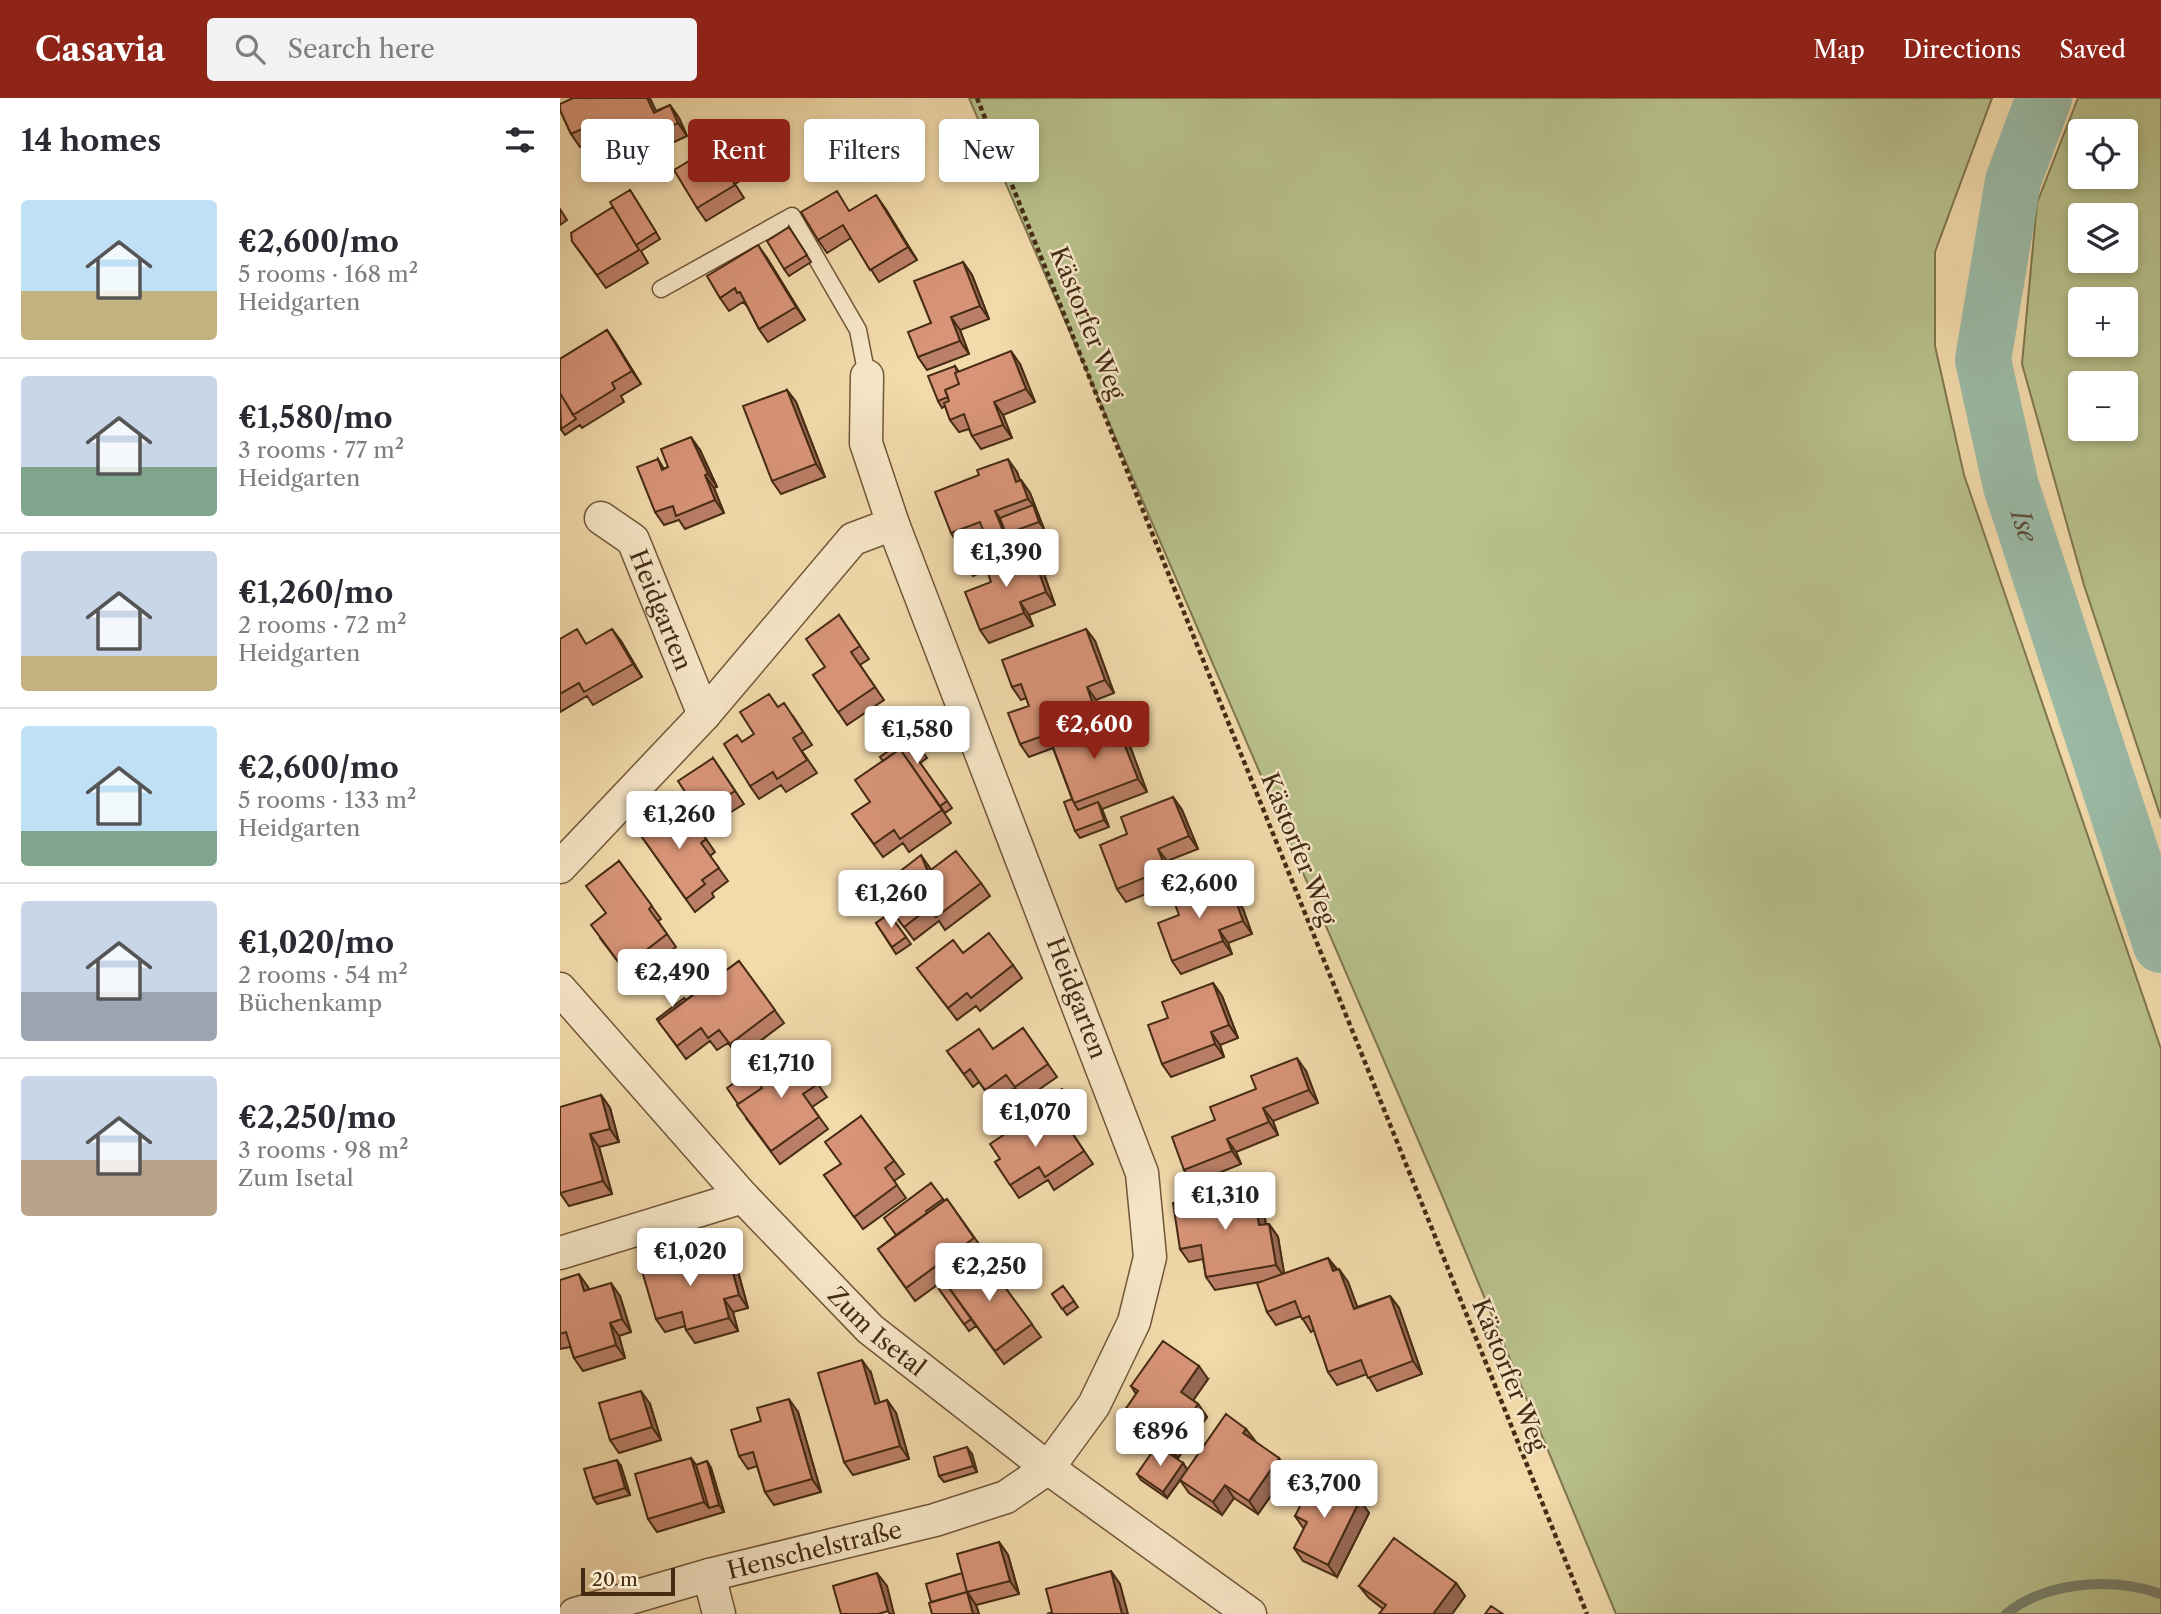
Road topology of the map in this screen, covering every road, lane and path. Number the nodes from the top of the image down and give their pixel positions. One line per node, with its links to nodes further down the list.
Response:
1 (977, 98): 16 (path, Kästorfer Weg)
2 (661, 289): 3 (lane)
3 (867, 376): 5 (street, Heidgarten)
4 (601, 518): 6 (street, Heidgarten)
5 (893, 524): 6 (street); 11 (street, Heidgarten)
6 (704, 715): 7 (street)
7 (560, 867)
8 (560, 989): 9 (street, Zum Isetal)
9 (743, 1197): 10 (street); 11 (street, Zum Isetal)
10 (560, 1253)
11 (1048, 1468): 12 (street, Henschelstraße); 13 (street, Zum Isetal)
12 (709, 1575): 14 (street, Henschelstraße); 15 (street)
13 (1243, 1611)
14 (575, 1614)
15 (719, 1614)
16 (1587, 1614)

